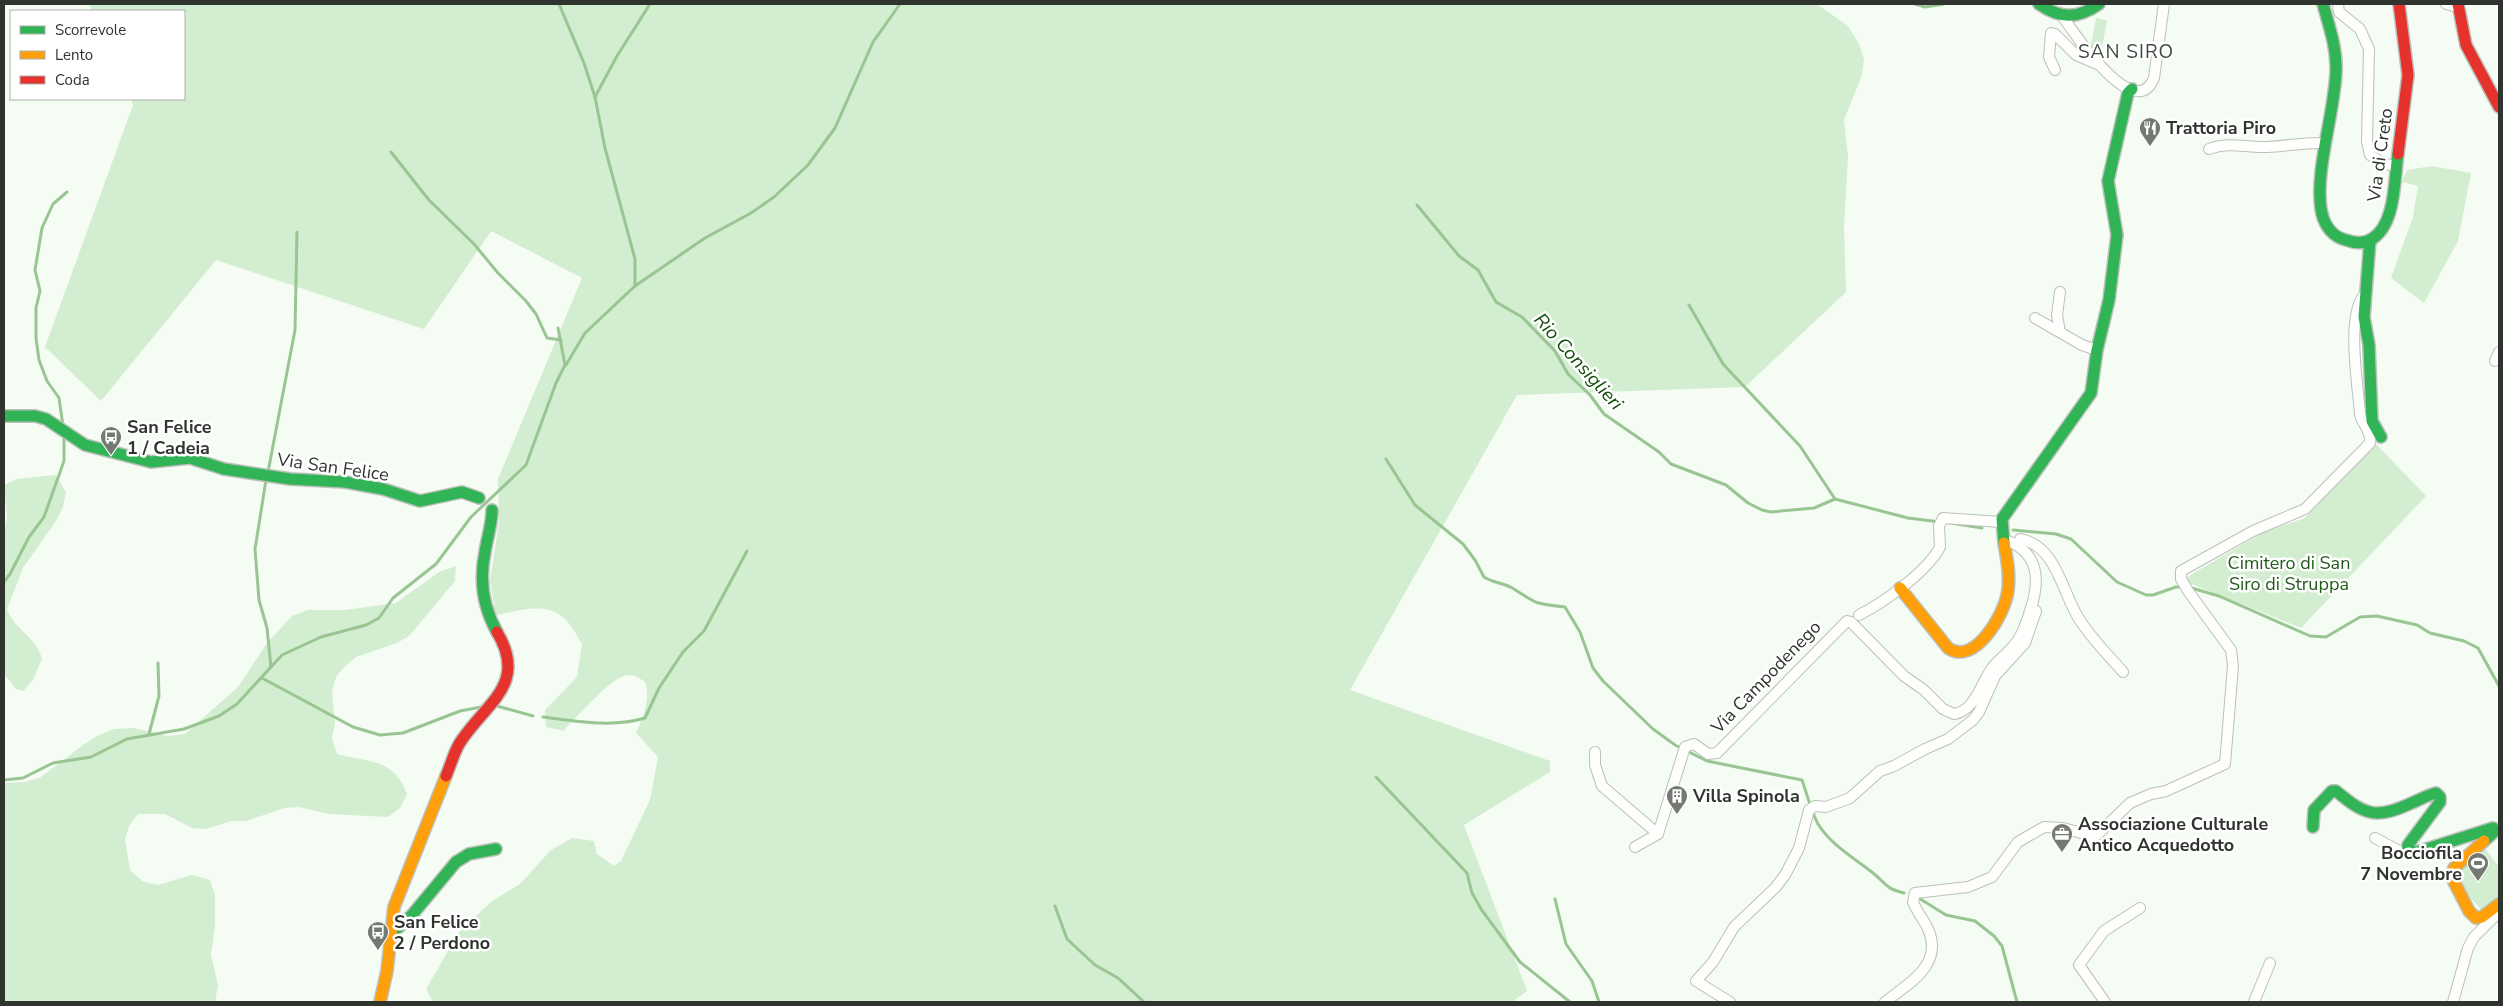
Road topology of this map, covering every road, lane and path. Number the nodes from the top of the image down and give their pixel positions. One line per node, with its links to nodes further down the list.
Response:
1 (2038, 4): 9 (street)
2 (2099, 4): 9 (street)
3 (2164, 4): 12 (street)
4 (2323, 4): 14 (street)
5 (2338, 4): 16 (street)
6 (2399, 4): 16 (street, Via di Creto)
7 (2446, 4): 8 (street)
8 (2458, 5): 13 (street)
9 (2063, 17): 10 (street)
10 (2097, 64): 11 (street); 12 (street)
11 (2055, 70)
12 (2132, 89): 22 (street)
13 (2499, 107)
14 (2326, 143): 15 (street); 17 (street)
15 (2209, 149)
16 (2397, 166): 17 (street, Via di Creto)
17 (2370, 240): 19 (street)
18 (2060, 292): 21 (street)
19 (2364, 295): 24 (street); 46 (street)
20 (2035, 318): 21 (street)
21 (2060, 332): 22 (street)
22 (2097, 350): 27 (street)
23 (4, 416): 25 (street, Via San Felice)
24 (2381, 437)
25 (480, 498): 26 (street, Via San Felice)
26 (492, 510): 42 (street, Via San Felice)
27 (2001, 529): 28 (street); 29 (street); 29 (street); 34 (street, Via Campodenego)
28 (2020, 539): 31 (street); 45 (street)
29 (1900, 588): 30 (street)
30 (1859, 615)
31 (2123, 672)
32 (1594, 752): 34 (street)
33 (2313, 827): 38 (street)
34 (1658, 834): 36 (street)
35 (2375, 838): 38 (street)
36 (1635, 846)
37 (496, 849): 42 (street)
38 (2407, 851): 39 (street)
39 (2499, 904)
40 (2140, 908): 47 (street)
41 (2499, 912): 49 (street)
42 (390, 935): 44 (street, Via San Felice)
43 (2270, 962): 48 (street)
44 (380, 1002)
45 (1730, 1002)
46 (1885, 1002)
47 (2105, 1002)
48 (2254, 1002)
49 (2453, 1002)

